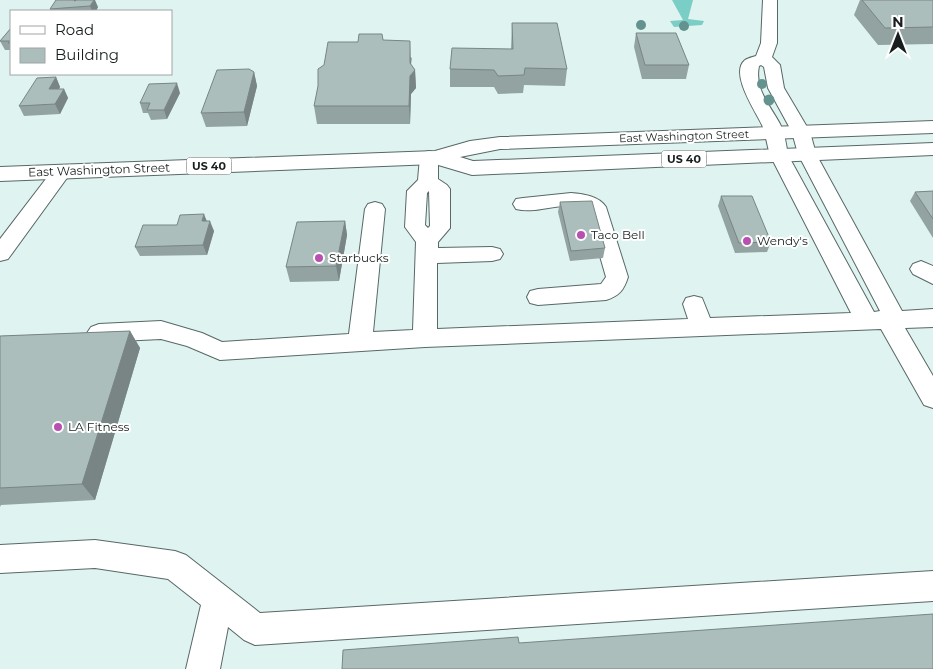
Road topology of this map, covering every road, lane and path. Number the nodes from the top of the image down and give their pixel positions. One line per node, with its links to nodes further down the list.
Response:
1 (770, 0): 2 (lane)
2 (764, 59): 4 (lane); 5 (lane)
3 (933, 127): 4 (main road, East Washington Street / US 40)
4 (800, 132): 5 (main road, East Washington Street / US 40); 7 (lane)
5 (775, 133): 8 (lane); 9 (main road, East Washington Street / US 40)
6 (933, 149): 7 (main road, East Washington Street / US 40)
7 (807, 154): 8 (main road, East Washington Street / US 40); 20 (lane)
8 (779, 156): 9 (main road, East Washington Street / US 40); 20 (lane)
9 (433, 157): 10 (main road, East Washington Street / US 40); 14 (lane)
10 (62, 171): 11 (main road, East Washington Street / US 40); 15 (lane)
11 (0, 174)
12 (523, 204): 17 (lane)
13 (375, 209): 24 (lane)
14 (426, 248): 16 (lane); 23 (lane)
15 (0, 254)
16 (492, 254)
17 (538, 296)
18 (694, 304): 21 (lane)
19 (933, 318): 20 (lane)
20 (884, 320): 21 (lane); 25 (lane)
21 (702, 327): 23 (lane)
22 (77, 334): 24 (lane)
23 (425, 338): 24 (lane)
24 (360, 342)
25 (933, 398)
26 (0, 559): 28 (lane)
27 (933, 586): 28 (lane)
28 (218, 600): 29 (lane)
29 (203, 669)

